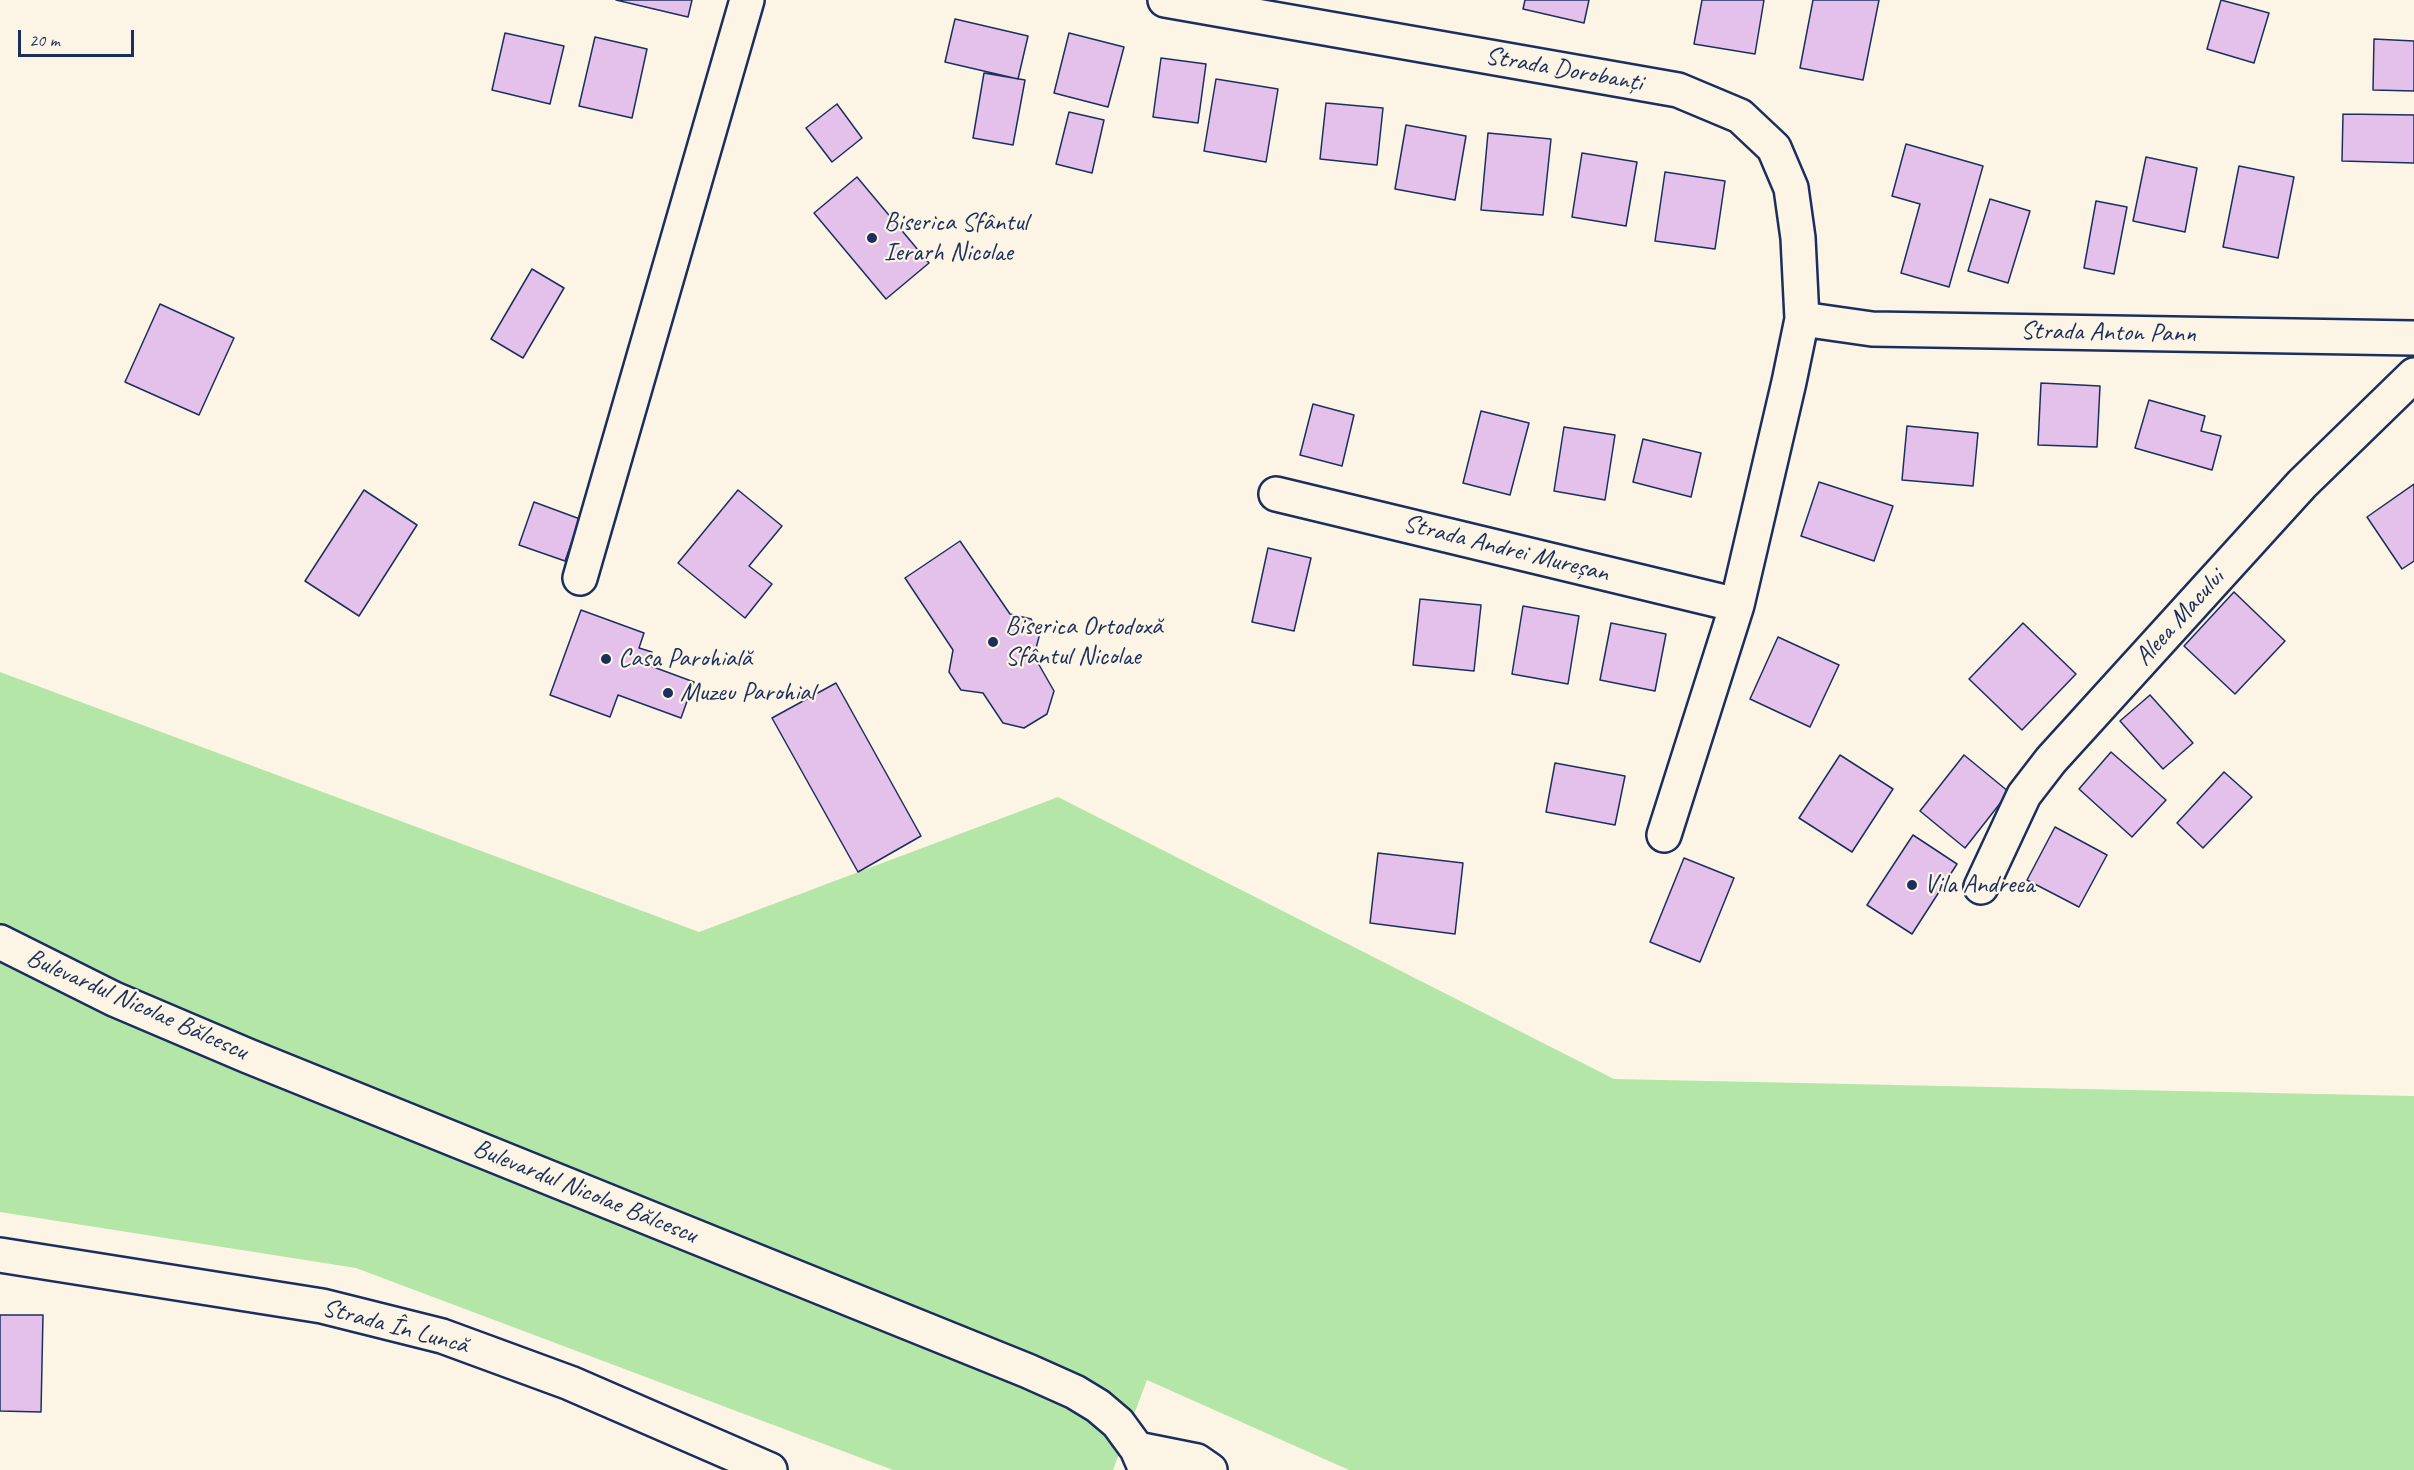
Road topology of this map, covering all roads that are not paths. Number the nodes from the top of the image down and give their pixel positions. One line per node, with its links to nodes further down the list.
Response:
1 (747, 0): 7 (street)
2 (1165, 0): 3 (street, Strada Dorobanți)
3 (1802, 319): 4 (street, Strada Anton Pann); 8 (street)
4 (2414, 338)
5 (2414, 375): 10 (street, Aleea Macului)
6 (1276, 494): 8 (street, Strada Andrei Mureșan)
7 (580, 578)
8 (1737, 605): 9 (street)
9 (1664, 835)
10 (1981, 887)
11 (0, 942): 13 (street, Bulevardul Nicolae Bălcescu)
12 (0, 1255): 14 (street, Strada În Luncă)
13 (1141, 1460): 15 (street)
14 (770, 1470)
15 (1210, 1470)

